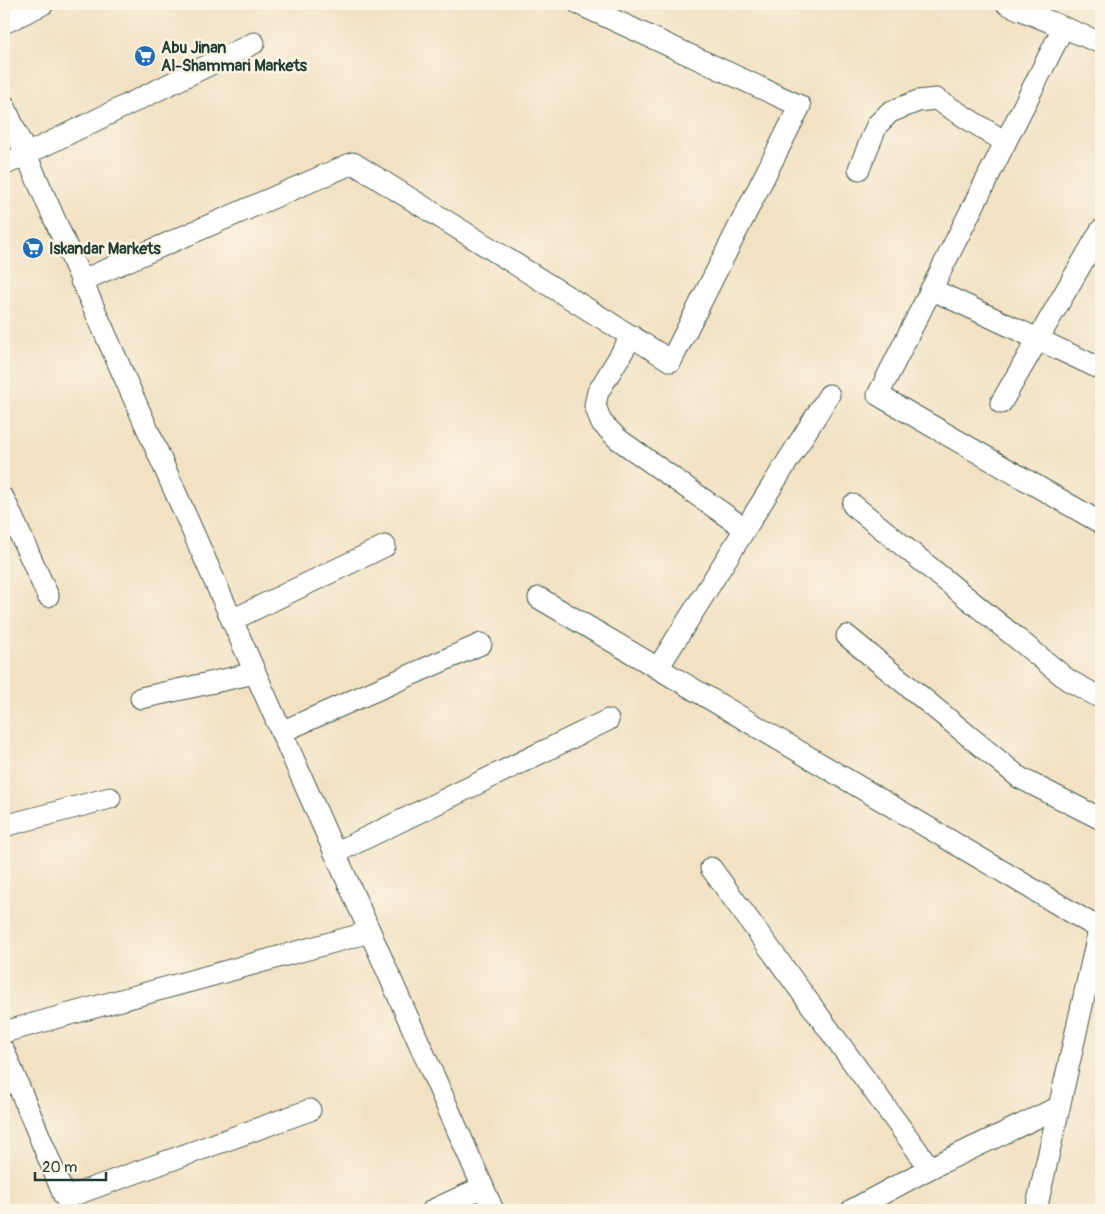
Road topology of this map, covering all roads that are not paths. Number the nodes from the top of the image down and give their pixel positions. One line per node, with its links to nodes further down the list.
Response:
1 (43, 4): 4 (street)
2 (579, 4): 16 (street)
3 (1007, 4): 5 (street)
4 (4, 23)
5 (1063, 28): 7 (street); 9 (street)
6 (254, 43): 10 (street)
7 (1101, 43)
8 (4, 105): 10 (street)
9 (1005, 142): 12 (street); 15 (street)
10 (26, 155): 11 (street); 14 (street)
11 (4, 165)
12 (859, 169)
13 (1101, 230): 17 (street)
14 (81, 281): 16 (street); 28 (street)
15 (931, 290): 17 (street); 23 (street)
16 (632, 336): 24 (street)
17 (1037, 340): 18 (street); 20 (street)
18 (1101, 369)
19 (829, 395): 24 (street)
20 (1000, 403)
21 (4, 499): 26 (street)
22 (853, 505): 34 (street)
23 (1101, 523)
24 (745, 529): 31 (street)
25 (385, 546): 28 (street)
26 (48, 596)
27 (540, 598): 31 (street)
28 (232, 620): 32 (street)
29 (847, 636): 38 (street)
30 (481, 644): 36 (street)
31 (658, 668): 42 (street)
32 (255, 673): 33 (street); 36 (street)
33 (141, 698)
34 (1101, 698)
35 (608, 720): 40 (street)
36 (281, 732): 40 (street)
37 (110, 798): 39 (street)
38 (1101, 819)
39 (4, 826)
40 (335, 853): 43 (street)
41 (711, 868): 48 (street)
42 (1100, 925): 46 (street)
43 (370, 932): 44 (street); 49 (street)
44 (4, 1032)
45 (4, 1051): 47 (street)
46 (1059, 1107): 48 (street); 53 (street)
47 (310, 1110)
48 (930, 1168): 52 (street)
49 (483, 1186): 50 (street); 51 (street)
50 (433, 1210)
51 (493, 1210)
52 (852, 1210)
53 (1036, 1210)

